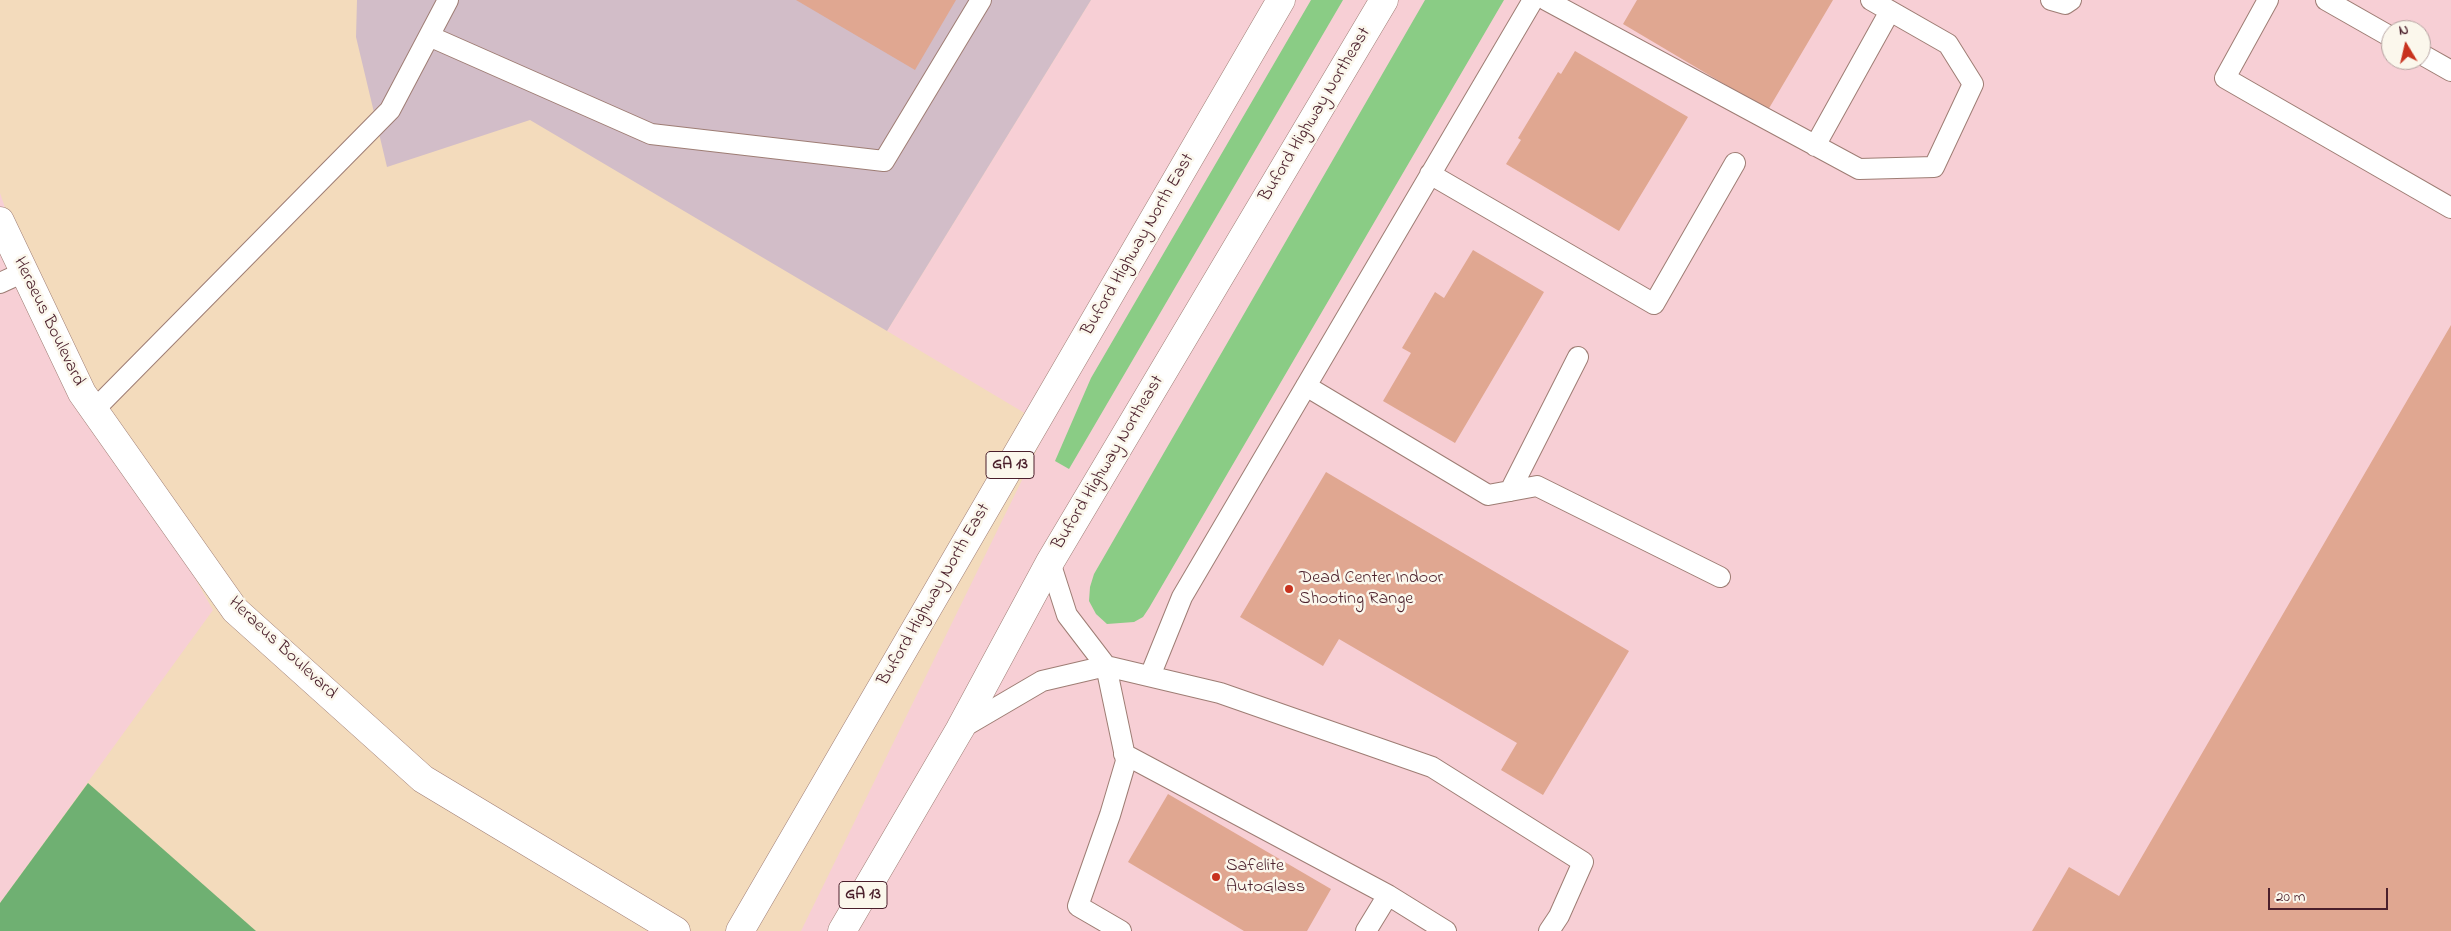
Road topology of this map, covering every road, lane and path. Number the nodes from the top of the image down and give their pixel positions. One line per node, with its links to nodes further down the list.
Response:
1 (448, 0): 14 (lane)
2 (981, 0): 14 (lane)
3 (1281, 0): 36 (main road, Buford Highway North East / GA 13)
4 (1384, 0): 28 (main road, Buford Highway Northeast / GA 13)
5 (1533, 0): 19 (lane)
6 (1546, 0): 17 (lane)
7 (1871, 0): 12 (lane)
8 (2051, 0): 9 (lane)
9 (2071, 0)
10 (2268, 0): 20 (lane)
11 (2326, 0): 13 (lane)
12 (1890, 11): 17 (lane); 17 (lane)
13 (2381, 31)
14 (429, 36): 26 (lane)
15 (2431, 60): 16 (lane)
16 (2451, 71)
17 (1816, 146)
18 (1735, 163): 19 (lane)
19 (1430, 174): 25 (lane)
20 (2451, 208)
21 (0, 221): 22 (main road, Heraeus Boulevard)
22 (24, 272): 23 (lane); 26 (main road, Heraeus Boulevard)
23 (0, 283)
24 (1578, 357): 27 (lane)
25 (1306, 386): 27 (lane); 31 (lane)
26 (94, 410): 35 (main road, Heraeus Boulevard)
27 (1510, 491): 29 (lane)
28 (1050, 562): 30 (lane); 32 (main road, Buford Highway Northeast / GA 13)
29 (1720, 577)
30 (1106, 666): 31 (lane); 32 (lane); 33 (lane)
31 (1150, 676): 41 (lane)
32 (960, 729): 37 (main road, Buford Highway Northeast / GA 13)
33 (1124, 754): 34 (lane); 38 (lane)
34 (1388, 895): 39 (lane); 40 (lane)
35 (676, 931)
36 (740, 931)
37 (842, 931)
38 (1121, 931)
39 (1366, 931)
40 (1446, 931)
41 (1549, 931)

